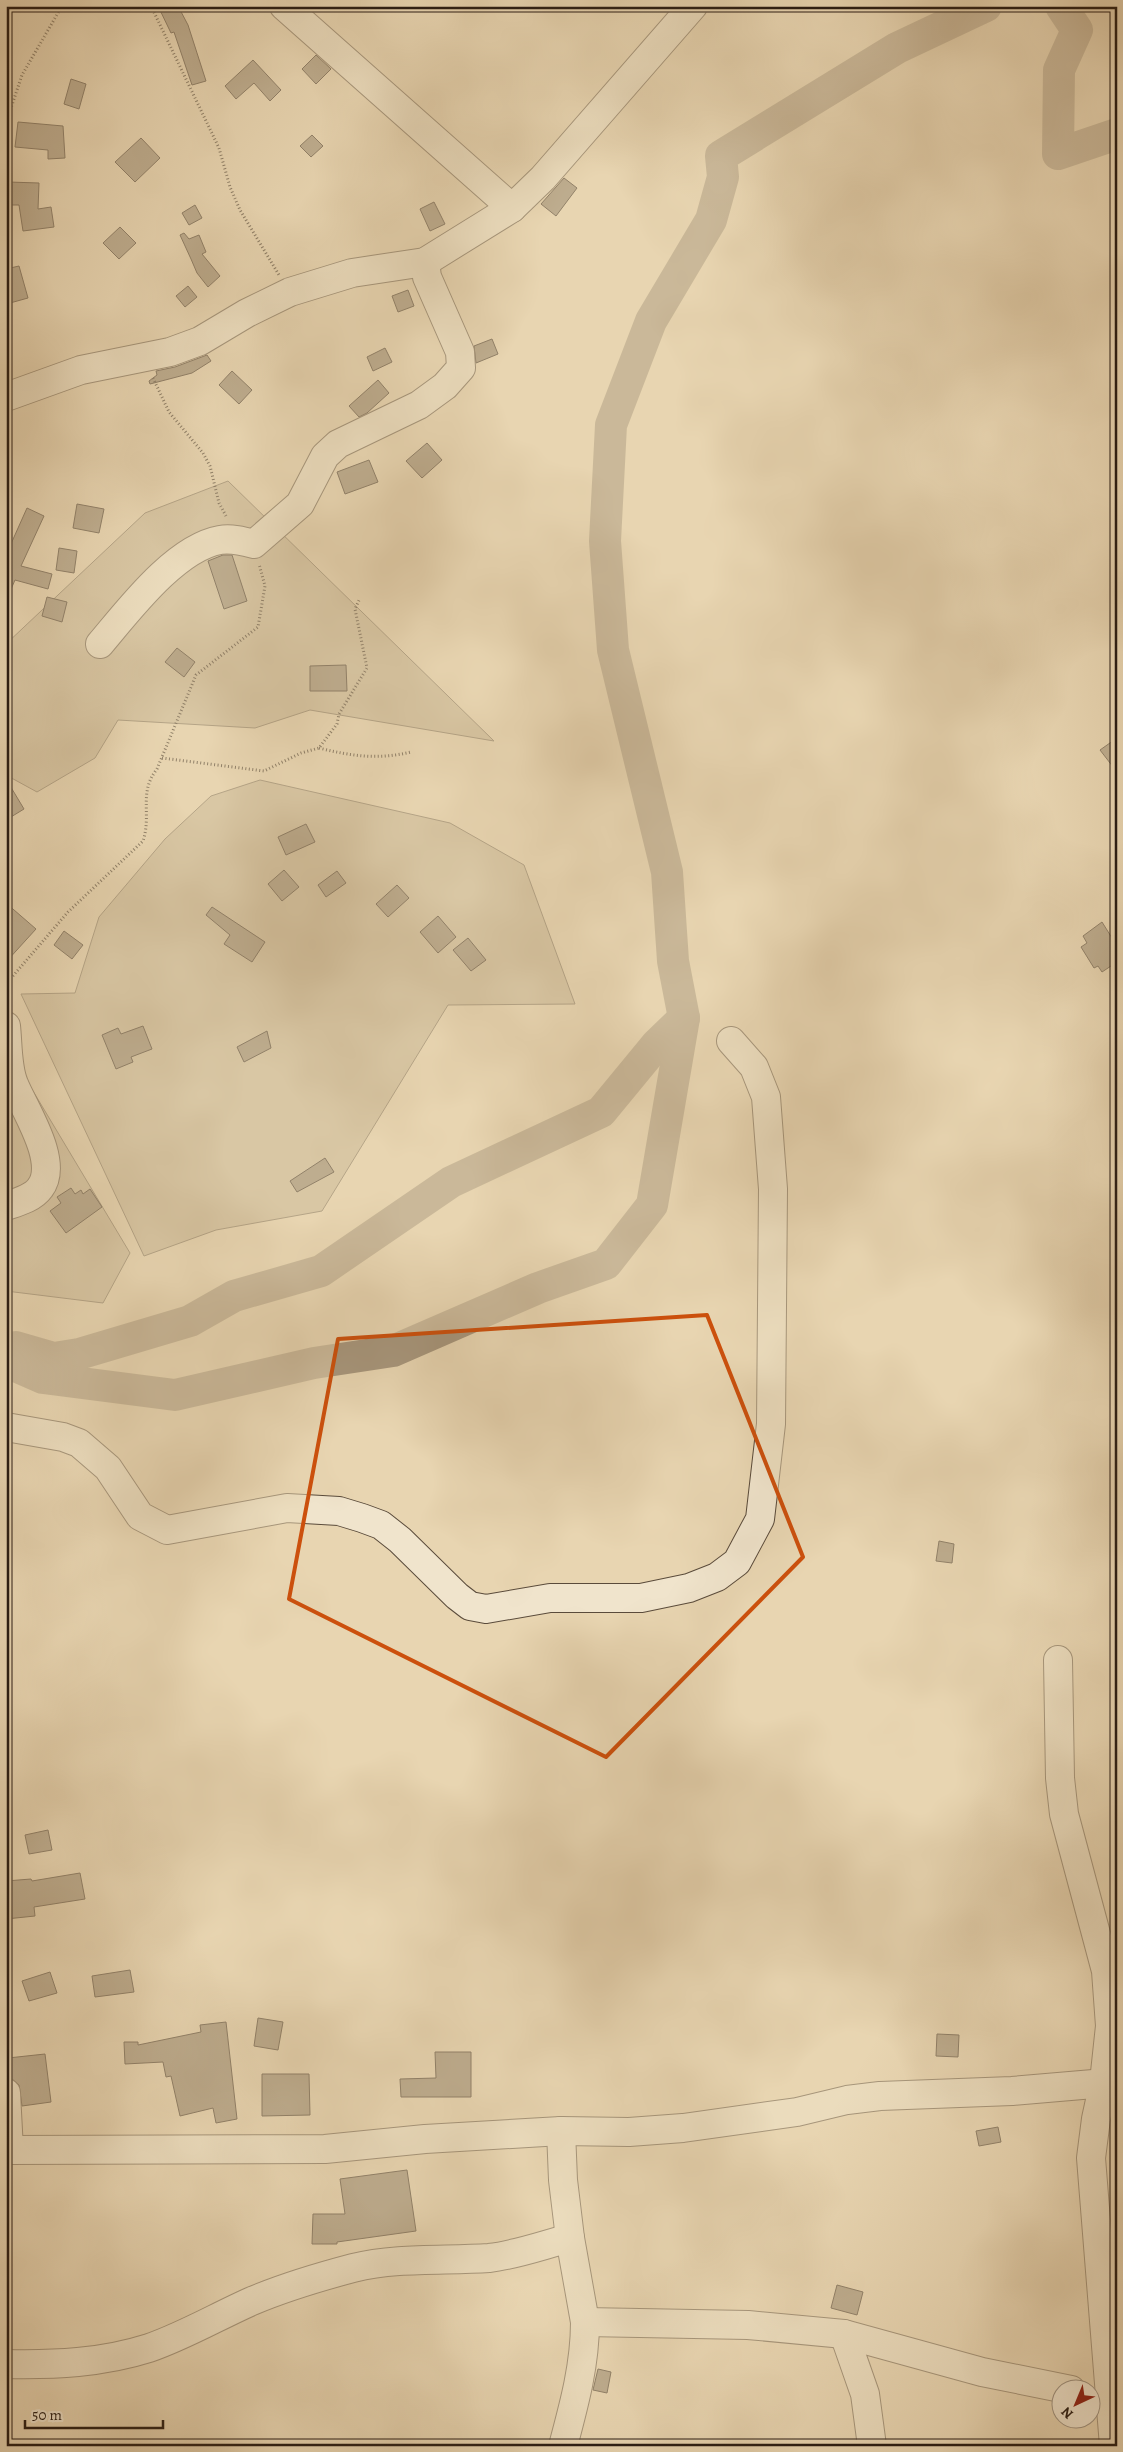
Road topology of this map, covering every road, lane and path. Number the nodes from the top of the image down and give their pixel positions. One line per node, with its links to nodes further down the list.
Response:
1 (62, 6): 5 (path)
2 (152, 6): 8 (path)
3 (284, 6): 6 (street)
4 (693, 6): 6 (street)
5 (6, 123)
6 (512, 208): 7 (street)
7 (425, 262): 8 (street); 11 (street)
8 (290, 292): 9 (street)
9 (144, 357): 10 (street); 11 (path)
10 (6, 397)
11 (246, 542): 13 (street); 16 (path)
12 (360, 598): 14 (path)
13 (100, 644)
14 (319, 748): 15 (path); 16 (path)
15 (411, 752)
16 (162, 758): 17 (path)
17 (6, 984)
18 (6, 1026): 20 (street)
19 (731, 1041): 21 (street)
20 (6, 1206)
21 (6, 1427)
22 (1058, 1660): 23 (street)
23 (1110, 2082): 25 (street); 32 (street)
24 (6, 2093): 26 (street)
25 (561, 2131): 26 (street); 27 (street)
26 (7, 2150)
27 (570, 2238): 28 (street); 30 (street)
28 (585, 2322): 29 (street); 33 (street)
29 (844, 2334): 31 (street); 34 (street)
30 (6, 2364)
31 (1050, 2386)
32 (1100, 2395): 35 (street)
33 (563, 2446)
34 (872, 2446)
35 (1114, 2446)

